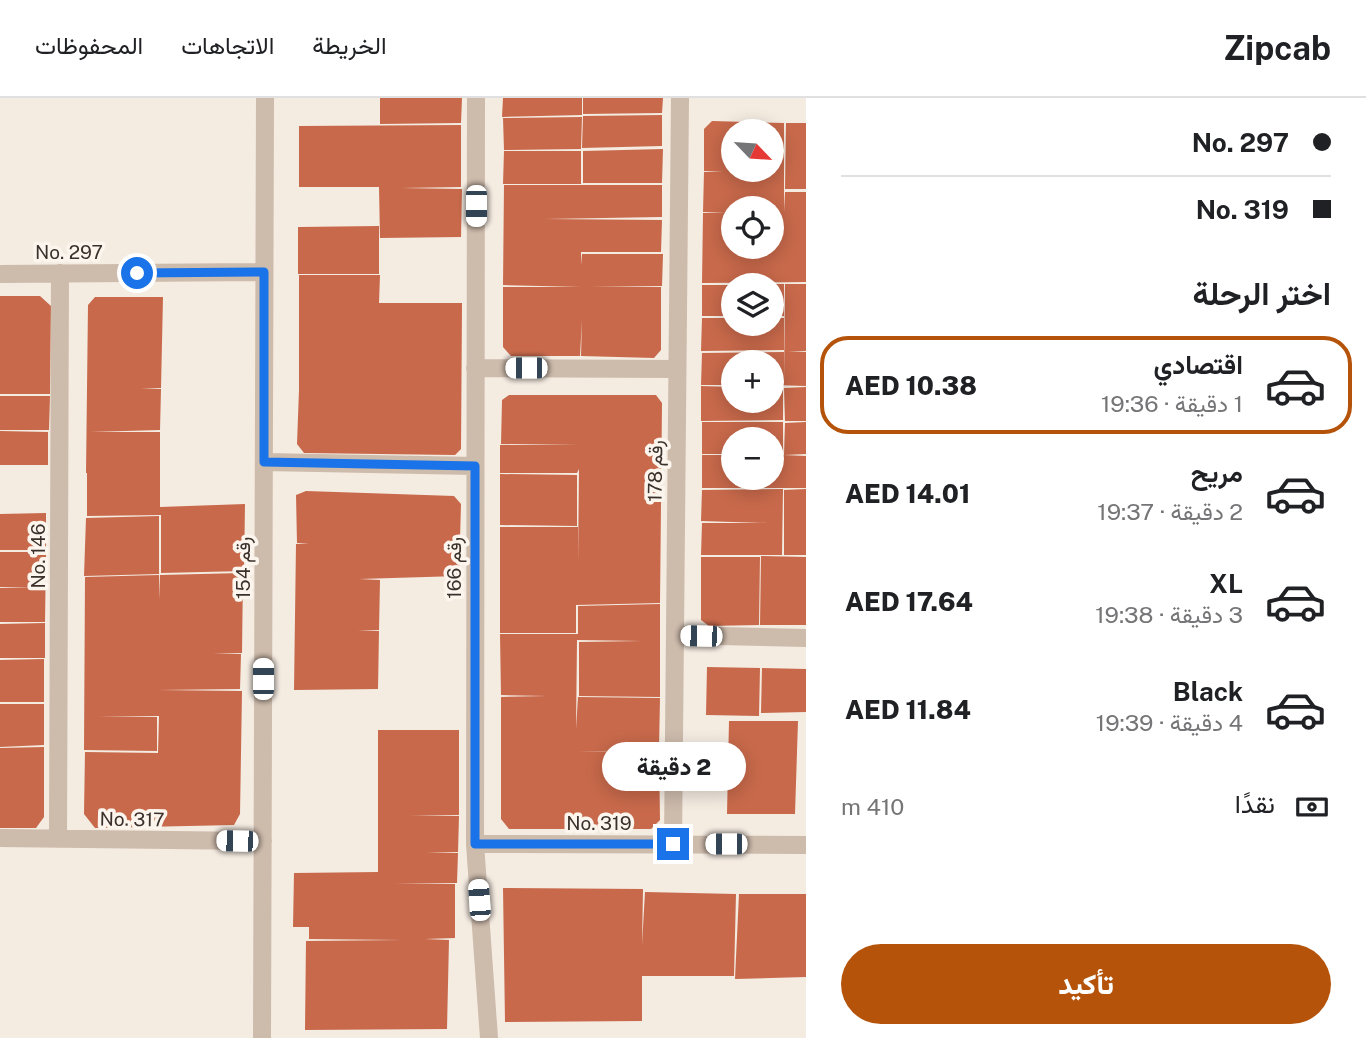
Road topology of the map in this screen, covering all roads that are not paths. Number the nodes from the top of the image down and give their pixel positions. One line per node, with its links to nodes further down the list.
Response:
1 (265, 98): 4 (street, رقم 154)
2 (476, 98): 7 (street, رقم 166)
3 (680, 98): 8 (street, رقم 178)
4 (264, 272): 5 (street, No. 297); 9 (street, رقم 154)
5 (60, 273): 6 (street, No. 297); 14 (street, No. 146)
6 (0, 274)
7 (475, 368): 8 (street); 10 (street, رقم 166)
8 (677, 369): 11 (street, رقم 178)
9 (264, 462): 10 (street); 15 (street, رقم 154)
10 (475, 466): 16 (street, رقم 166)
11 (674, 635): 12 (street); 17 (street, رقم 178)
12 (806, 638)
13 (0, 838): 14 (street, No. 317)
14 (58, 839): 15 (street, No. 317)
15 (263, 841): 19 (street, رقم 154)
16 (475, 844): 17 (street, No. 319); 20 (street, رقم 166)
17 (673, 844): 18 (street, No. 319)
18 (806, 845)
19 (262, 1038)
20 (489, 1038)

